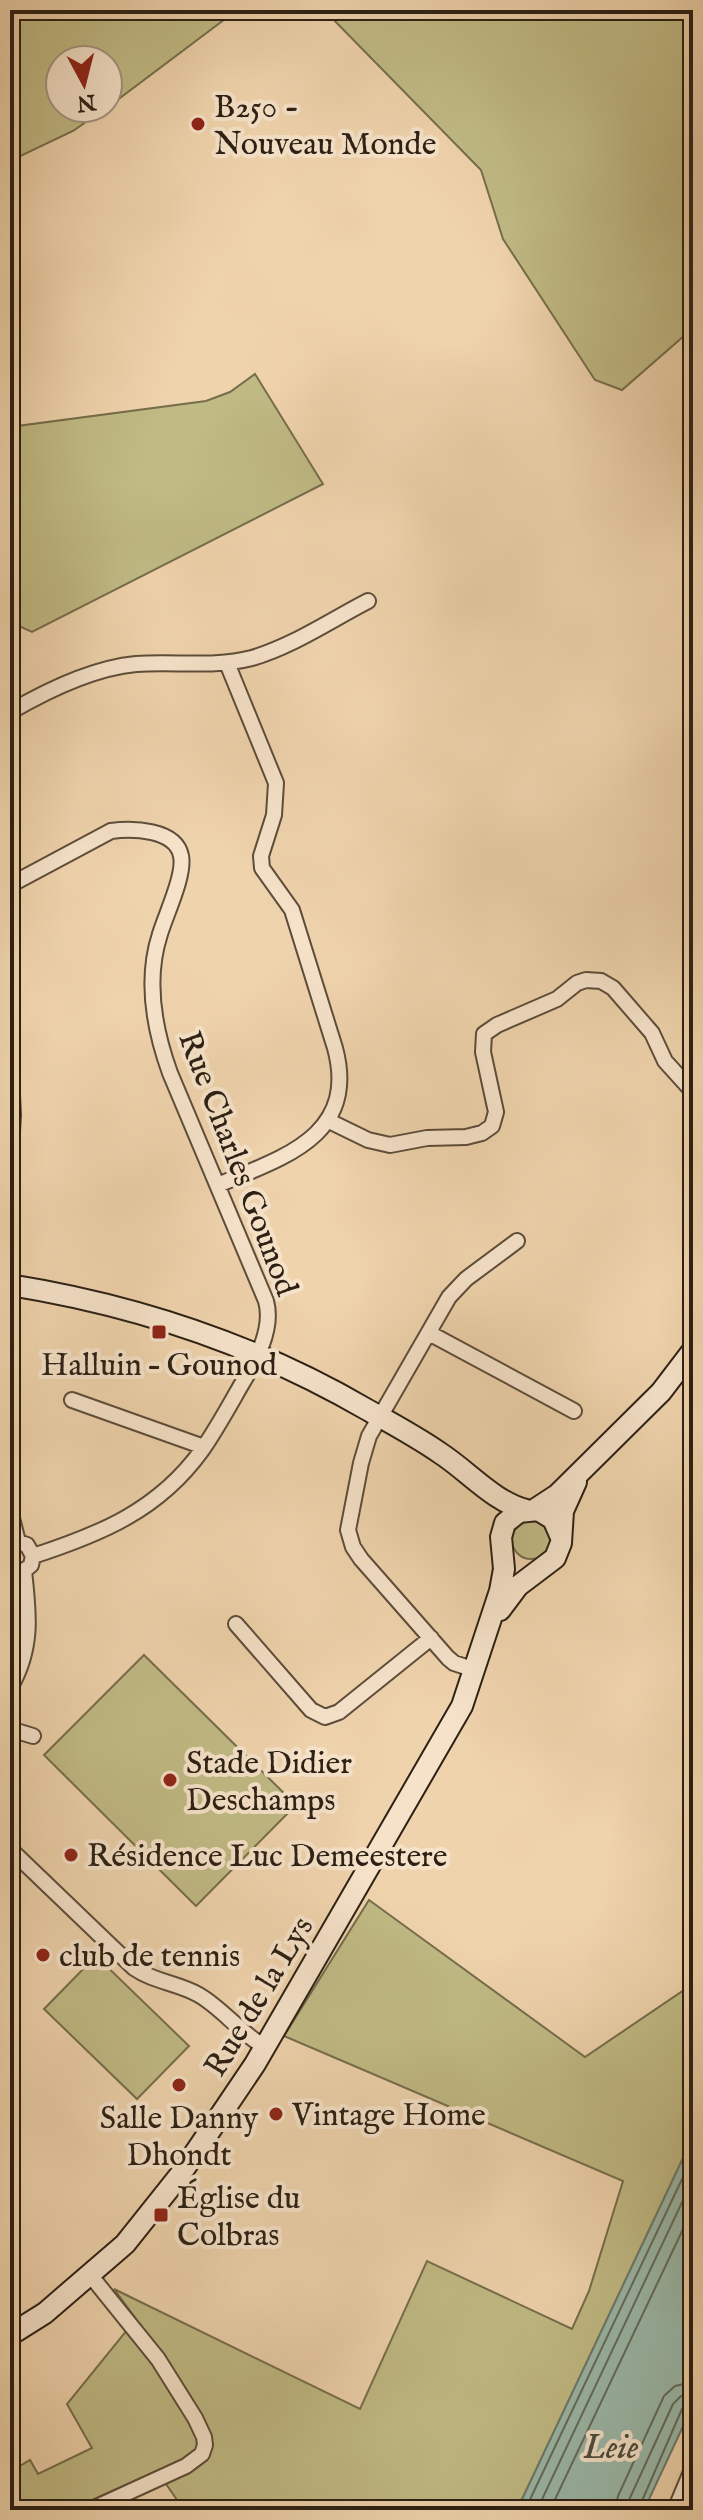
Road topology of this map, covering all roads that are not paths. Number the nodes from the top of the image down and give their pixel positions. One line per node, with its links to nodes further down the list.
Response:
1 (368, 601): 2 (street)
2 (227, 663): 3 (street); 7 (street)
3 (10, 712)
4 (10, 885): 9 (street, Rue Charles Gounod)
5 (10, 1053): 8 (street)
6 (693, 1092): 7 (street)
7 (327, 1120): 9 (street)
8 (11, 1154)
9 (218, 1185): 14 (street, Rue Charles Gounod)
10 (517, 1241): 12 (street)
11 (10, 1285): 14 (main road)
12 (429, 1333): 16 (street); 17 (street)
13 (693, 1350): 19 (main road)
14 (257, 1354): 17 (main road); 18 (street, Rue Charles Gounod)
15 (72, 1400): 18 (street)
16 (574, 1411)
17 (381, 1417): 20 (main road); 31 (street)
18 (204, 1447): 26 (street, Rue Charles Gounod)
19 (589, 1462): 22 (main road); 23 (main road)
20 (467, 1474): 22 (main road); 24 (main road)
21 (10, 1510): 25 (street)
22 (530, 1510): 23 (main road); 24 (main road)
23 (560, 1535): 27 (main road)
24 (502, 1542): 27 (main road); 30 (main road, Rue de la Lys)
25 (14, 1543): 26 (street)
26 (33, 1556): 28 (street)
27 (543, 1567): 30 (main road, Rue de la Lys)
28 (17, 1570): 33 (street)
29 (236, 1624): 31 (street)
30 (490, 1627): 32 (main road, Rue de la Lys)
31 (431, 1638): 32 (street)
32 (475, 1670): 37 (main road, Rue de la Lys)
33 (10, 1688)
34 (10, 1729): 35 (street)
35 (33, 1736)
36 (10, 1849): 37 (street)
37 (265, 2047): 38 (main road, Rue de la Lys)
38 (91, 2276): 39 (main road, Rue de la Lys); 43 (street)
39 (45, 2313): 40 (main road, Rue de la Lys); 41 (main road, Rue de la Lys)
40 (10, 2335)
41 (10, 2344)
42 (693, 2467): 44 (street)
43 (90, 2510)
44 (675, 2510)

